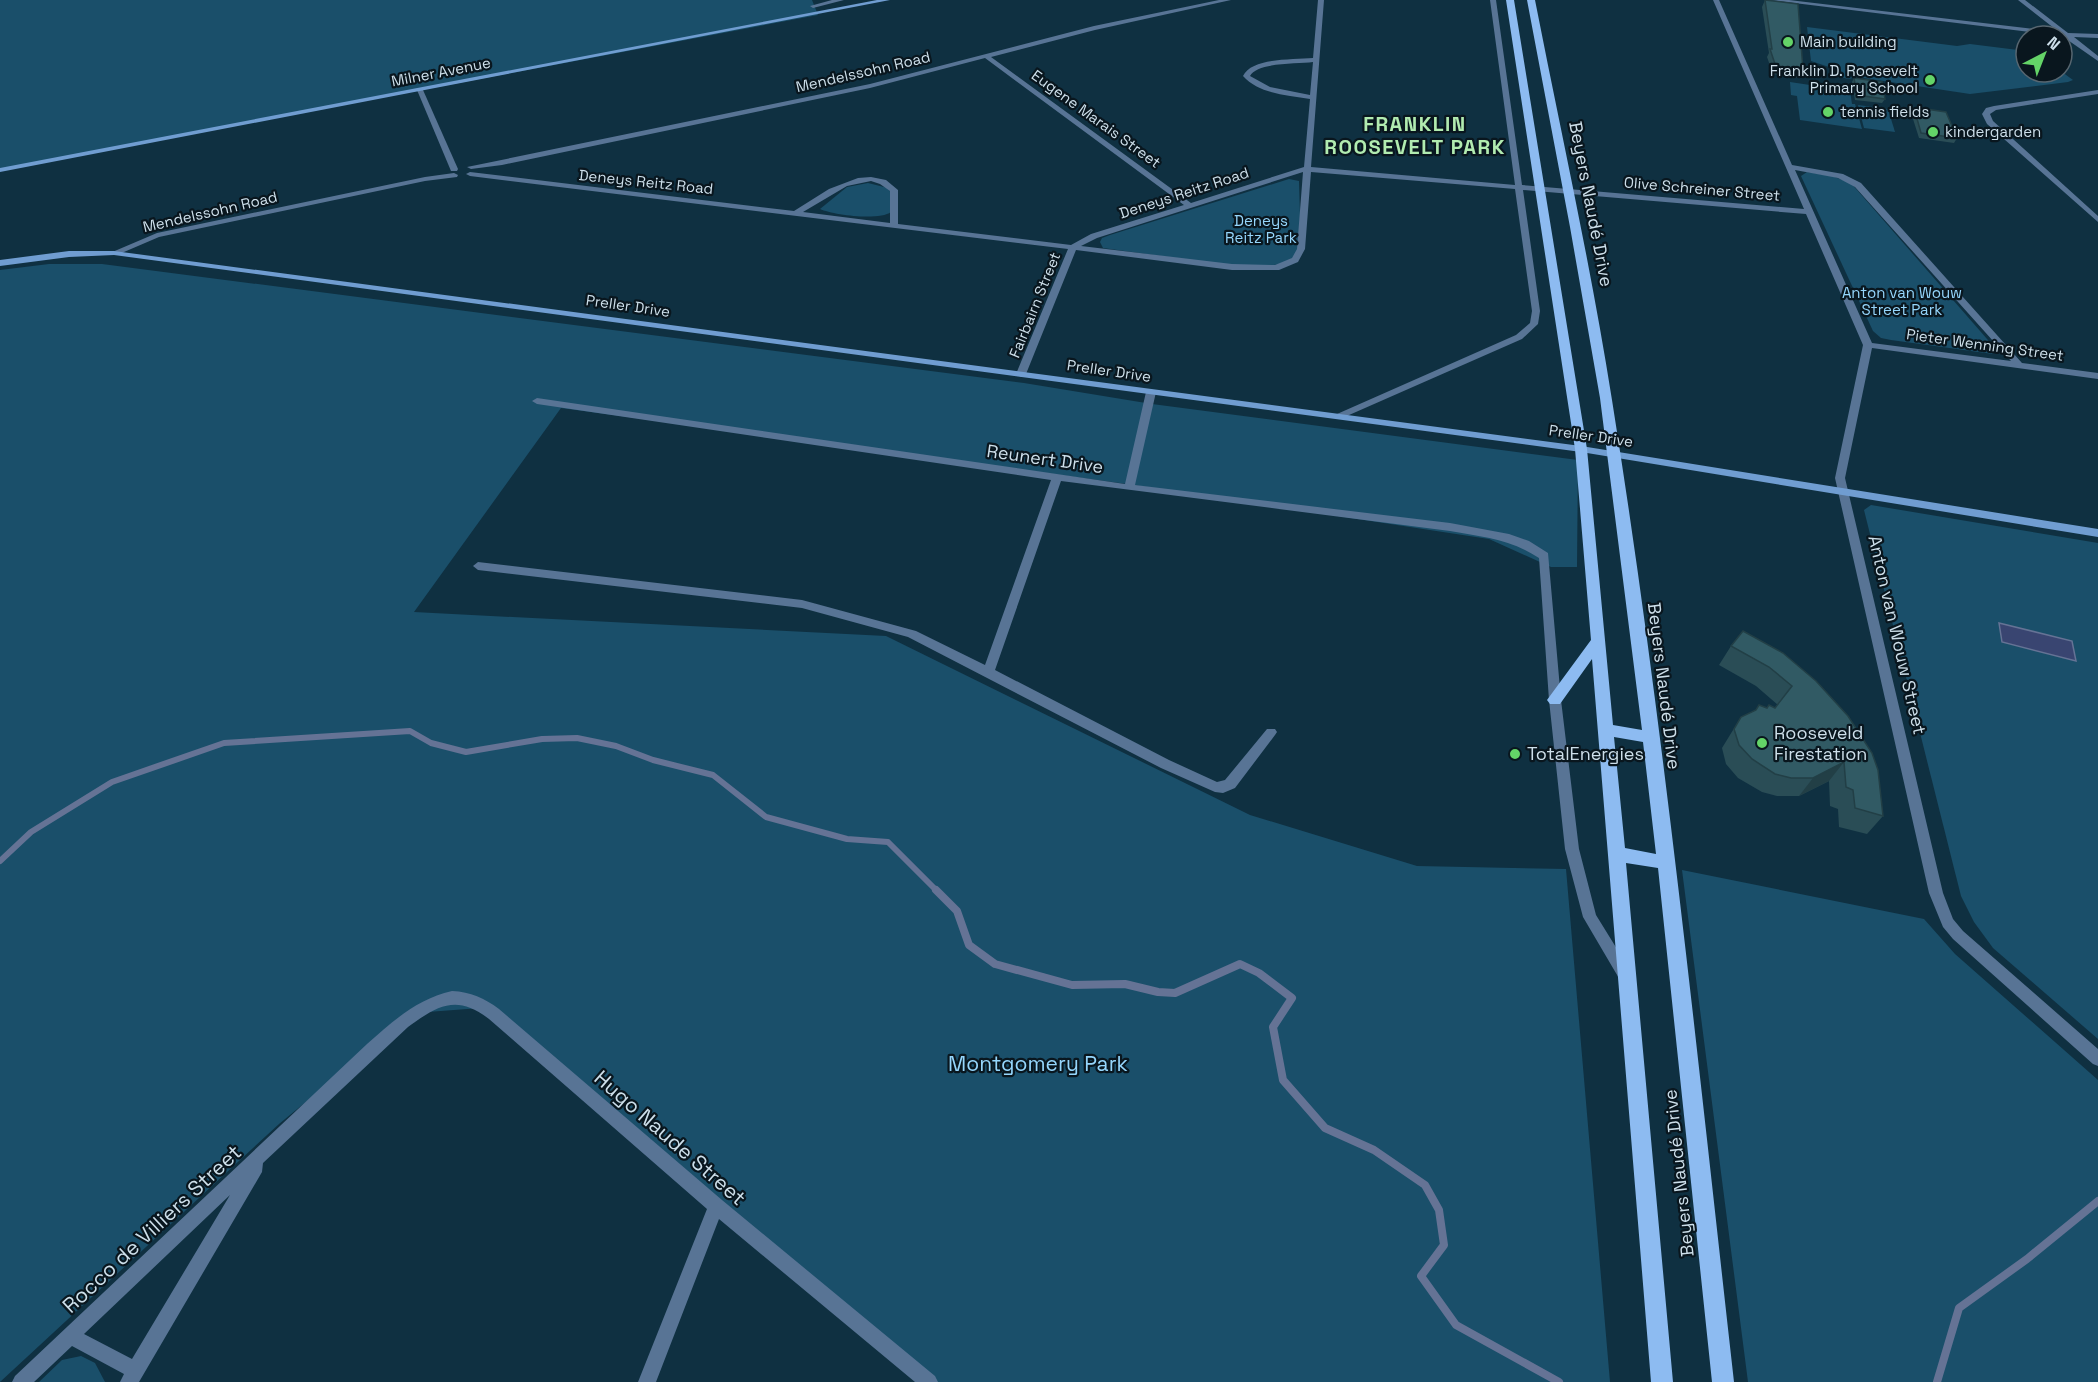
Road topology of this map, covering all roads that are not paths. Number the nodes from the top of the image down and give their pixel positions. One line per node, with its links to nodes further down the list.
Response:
1 (841, 0): 11 (street)
2 (887, 0): 12 (main road, Milner Avenue)
3 (1228, 0): 18 (street, Mendelssohn Road)
4 (1321, 0): 20 (street, Deneys Reitz Road)
5 (1493, 0): 28 (street)
6 (1510, 0): 29 (main road, Beyers Naudé Drive)
7 (1531, 0): 30 (main road, Beyers Naudé Drive)
8 (1716, 0): 24 (street)
9 (1773, 0): 14 (street)
10 (2020, 0): 13 (street)
11 (812, 3): 12 (street)
12 (818, 15): 21 (main road, Milner Avenue)
13 (2052, 24)
14 (2014, 29)
15 (2074, 36): 16 (street)
16 (2098, 36)
17 (2074, 41): 19 (street)
18 (986, 56): 27 (street, Mendelssohn Road); 31 (street, Eugene Marais Street)
19 (2098, 59)
20 (1315, 60): 23 (street, Deneys Reitz Road); 23 (street)
21 (420, 90): 26 (main road, Milner Avenue); 27 (street)
22 (2098, 92): 34 (street)
23 (1312, 97): 25 (street, Deneys Reitz Road)
24 (1792, 167): 32 (street); 40 (street)
25 (1306, 169): 28 (street, Olive Schreiner Street); 31 (street, Deneys Reitz Road); 36 (street, Deneys Reitz Road)
26 (0, 170)
27 (462, 171): 33 (street, Deneys Reitz Road); 37 (street, Mendelssohn Road)
28 (1518, 188): 29 (street, Olive Schreiner Street); 45 (street)
29 (1540, 190): 30 (street, Olive Schreiner Street); 46 (main road, Beyers Naudé Drive)
30 (1569, 192): 32 (street, Olive Schreiner Street); 47 (main road, Beyers Naudé Drive)
31 (1189, 205): 36 (street, Deneys Reitz Road)
32 (1809, 212): 39 (street)
33 (797, 213): 35 (street, Deneys Reitz Road); 35 (street)
34 (2098, 220)
35 (894, 225): 36 (street, Deneys Reitz Road)
36 (1073, 247): 41 (street, Fairbairn Street)
37 (114, 253): 38 (main road, Mendelssohn Road); 41 (main road, Preller Drive)
38 (0, 263)
39 (1868, 345): 40 (street, Pieter Wenning Street); 50 (street, Anton van Wouw Street)
40 (2018, 364): 42 (street, Pieter Wenning Street)
41 (1021, 374): 43 (main road, Preller Drive)
42 (2098, 376)
43 (1151, 392): 45 (main road, Preller Drive); 49 (street)
44 (537, 401): 48 (street, Reunert Drive)
45 (1340, 416): 46 (main road, Preller Drive)
46 (1581, 449): 47 (main road, Preller Drive); 54 (main road, Beyers Naudé Drive)
47 (1614, 454): 50 (main road, Preller Drive); 59 (main road, Beyers Naudé Drive)
48 (1057, 478): 49 (street, Reunert Drive); 55 (street)
49 (1129, 488): 52 (street, Reunert Drive)
50 (1843, 492): 51 (main road, Preller Drive); 64 (street, Anton van Wouw Street)
51 (2098, 533)
52 (1544, 556): 56 (street, Beyers Naudé Drive)
53 (478, 566): 55 (street)
54 (1597, 642): 56 (main road); 57 (main road, Beyers Naudé Drive)
55 (988, 672): 58 (street)
56 (1555, 700): 62 (street, Beyers Naudé Drive)
57 (1605, 730): 59 (main road); 60 (main road, Beyers Naudé Drive)
58 (1271, 732)
59 (1650, 737): 61 (main road, Beyers Naudé Drive)
60 (1617, 854): 61 (main road); 62 (main road, Beyers Naudé Drive)
61 (1664, 862): 73 (main road, Beyers Naudé Drive)
62 (1627, 979): 72 (main road, Beyers Naudé Drive)
63 (372, 1048): 65 (street, Rocco de Villiers Street); 66 (street, Hugo Naude Street)
64 (2098, 1059)
65 (263, 1154): 67 (street, Rocco de Villiers Street); 68 (street, Rocco de Villiers Street)
66 (716, 1206): 70 (street); 71 (street, Hugo Naude Street)
67 (71, 1336): 68 (street, Rocco de Villiers Street); 69 (street, Rocco de Villiers Street)
68 (133, 1376)
69 (21, 1382)
70 (647, 1382)
71 (930, 1382)
72 (1662, 1382)
73 (1723, 1382)

